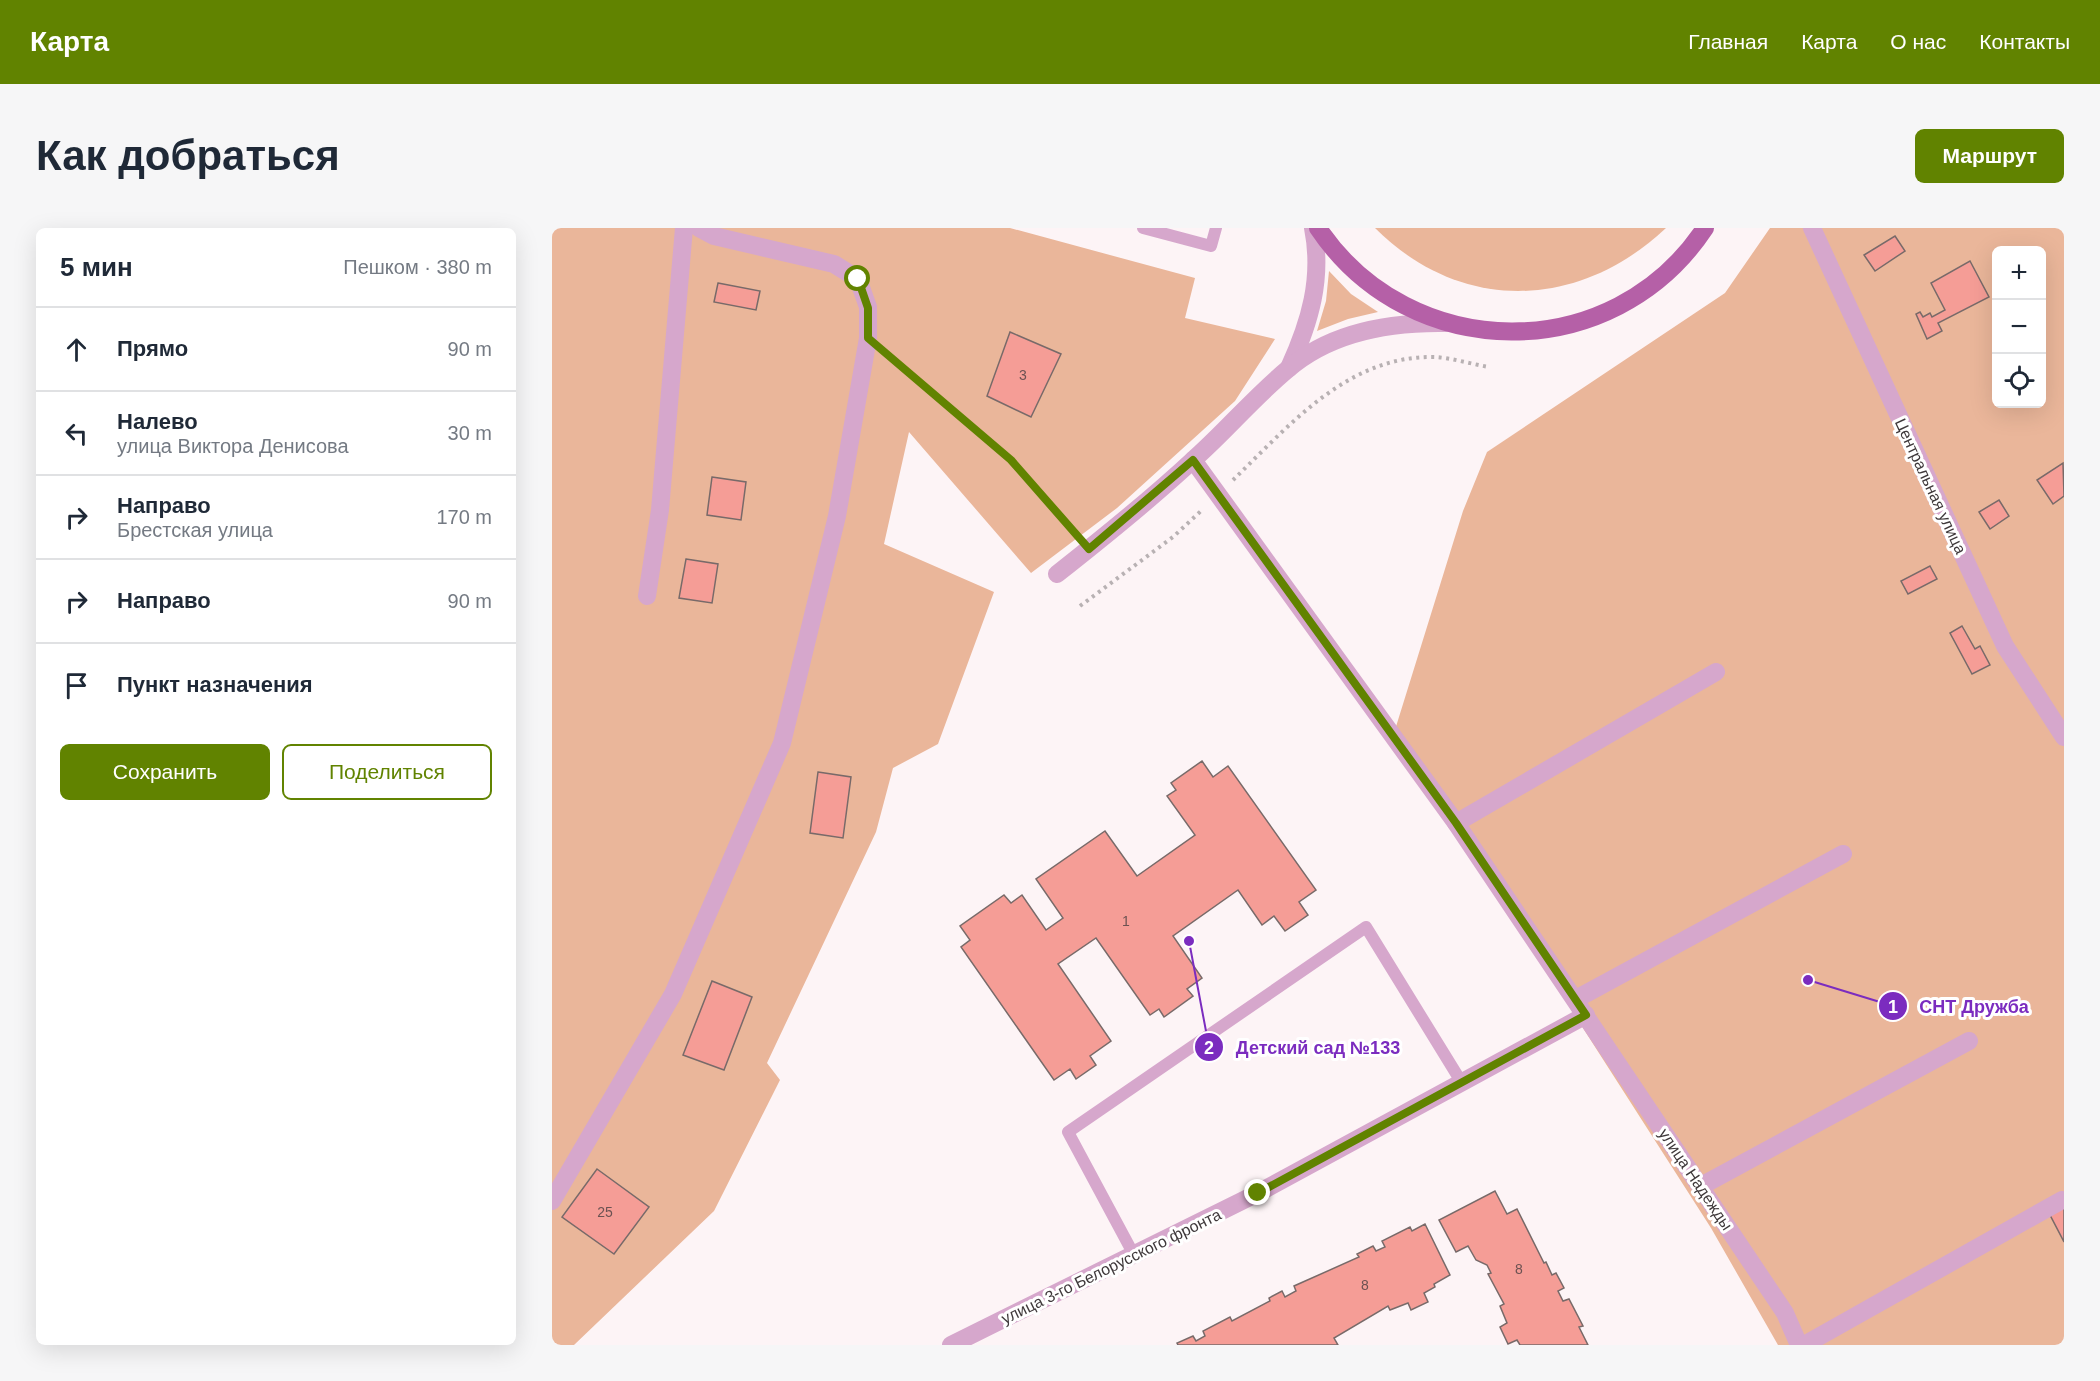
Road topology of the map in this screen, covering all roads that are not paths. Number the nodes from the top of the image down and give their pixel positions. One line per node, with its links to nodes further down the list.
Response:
1 (684, 228): 13 (street)
2 (699, 228): 24 (street)
3 (1143, 228): 4 (lane)
4 (1216, 228)
5 (1313, 228): 10 (street)
6 (1318, 228): 9 (main road)
7 (1705, 228): 9 (main road)
8 (1812, 228): 15 (street, Центральная улица)
9 (1446, 323): 10 (street)
10 (1289, 368): 11 (street)
11 (1193, 460): 12 (street); 16 (street, улица Надежды)
12 (1057, 574)
13 (647, 596)
14 (1716, 672): 16 (street)
15 (2064, 736)
16 (1456, 823): 18 (street, улица Надежды)
17 (1843, 854): 18 (street)
18 (1576, 999): 19 (street, улица Надежды)
19 (1586, 1015): 21 (street, улица 3-го Белорусского фронта); 22 (street, улица Надежды)
20 (1969, 1041): 22 (street)
21 (1462, 1083): 25 (street, улица 3-го Белорусского фронта); 25 (lane)
22 (1701, 1186): 27 (street, улица Надежды)
23 (2062, 1200): 28 (street)
24 (552, 1201)
25 (1134, 1255): 26 (street, улица 3-го Белорусского фронта)
26 (951, 1345)
27 (1799, 1345)
28 (1804, 1345)

